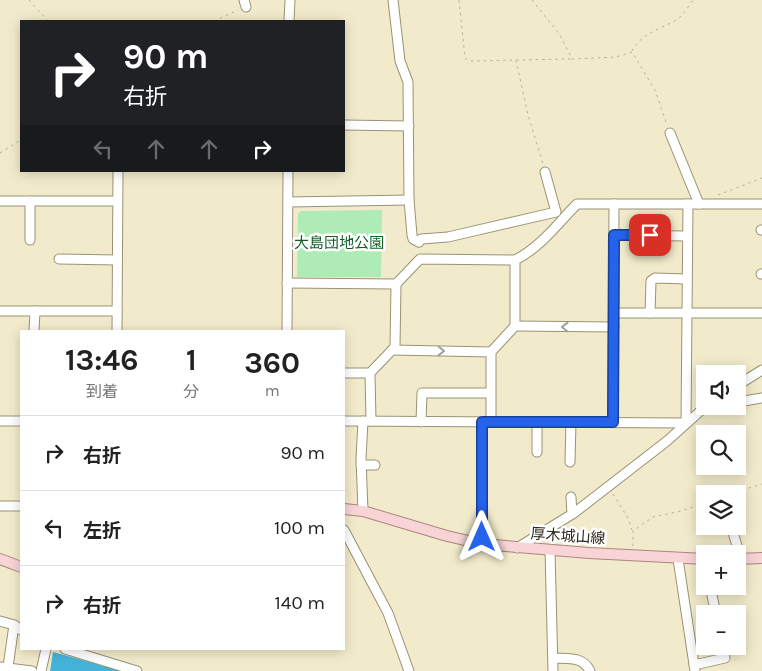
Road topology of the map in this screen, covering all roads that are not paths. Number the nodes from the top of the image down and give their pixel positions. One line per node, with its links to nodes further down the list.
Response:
1 (290, 0): 3 (street)
2 (393, 0): 5 (street)
3 (289, 20)
4 (345, 125): 5 (street)
5 (409, 126): 10 (street)
6 (670, 133): 17 (street)
7 (118, 172): 13 (street)
8 (288, 172): 14 (street)
9 (545, 172): 22 (street)
10 (409, 200): 14 (street); 22 (street)
11 (0, 201): 12 (street)
12 (30, 201): 13 (street); 21 (street)
13 (118, 201): 25 (street)
14 (288, 202): 28 (street)
15 (614, 204): 16 (street); 19 (street); 26 (street)
16 (688, 204): 17 (street); 20 (street)
17 (699, 204): 18 (street)
18 (762, 204)
19 (614, 235): 20 (street); 33 (street)
20 (686, 236): 27 (street)
21 (30, 240)
22 (419, 242): 24 (street)
23 (58, 258): 25 (street)
24 (420, 259): 26 (street); 29 (street)
25 (117, 260): 32 (street)
26 (515, 260): 37 (street)
27 (687, 279): 34 (street); 35 (street)
28 (287, 283): 29 (street); 41 (street)
29 (396, 284): 42 (street)
30 (0, 311): 31 (street)
31 (35, 311): 32 (street); 39 (street)
32 (117, 311): 40 (street)
33 (614, 313): 34 (street); 38 (street)
34 (650, 313): 35 (street)
35 (687, 313): 36 (street); 61 (street)
36 (762, 313)
37 (515, 326): 38 (street, one-way to 37); 43 (street)
38 (614, 327): 60 (street)
39 (34, 330)
40 (117, 330)
41 (287, 330)
42 (392, 350): 43 (street, one-way to 43); 46 (street)
43 (491, 352): 48 (street)
44 (762, 370): 47 (street)
45 (345, 373): 46 (street)
46 (370, 373): 54 (street)
47 (746, 380)
48 (490, 393): 56 (street); 57 (street)
49 (762, 398): 50 (street)
50 (746, 401)
51 (696, 414): 61 (street)
52 (0, 421): 55 (street)
53 (345, 421): 54 (street)
54 (367, 421): 56 (street); 64 (street)
55 (20, 422)
56 (422, 422): 57 (street)
57 (486, 422): 58 (street); 73 (street)
58 (537, 422): 59 (street); 62 (street)
59 (571, 422): 60 (street); 63 (street)
60 (613, 422): 61 (street)
61 (686, 423): 71 (street)
62 (537, 452)
63 (570, 462)
64 (361, 465): 65 (street); 70 (street)
65 (375, 465)
66 (570, 497): 71 (street)
67 (0, 506): 68 (street)
68 (20, 506)
69 (345, 509): 70 (main road, 厚木城山線)
70 (363, 511): 73 (main road, 厚木城山線)
71 (572, 514): 74 (street)
72 (345, 532): 94 (street)
73 (482, 544): 74 (main road, 厚木城山線)
74 (517, 548): 75 (main road, 厚木城山線)
75 (550, 550): 78 (main road, 厚木城山線); 88 (street)
76 (762, 558): 79 (main road)
77 (0, 559): 81 (main road)
78 (678, 559): 80 (main road, 厚木城山線); 90 (street)
79 (746, 559)
80 (696, 560)
81 (20, 567)
82 (0, 621): 83 (street)
83 (18, 628): 89 (street)
84 (46, 650): 92 (street)
85 (73, 650): 86 (street)
86 (90, 652): 93 (street)
87 (725, 655): 90 (street)
88 (554, 658): 95 (street); 96 (street)
89 (4, 667): 91 (street)
90 (694, 668)
91 (32, 671)
92 (41, 671)
93 (136, 671)
94 (409, 671)
95 (554, 671)
96 (590, 671)

